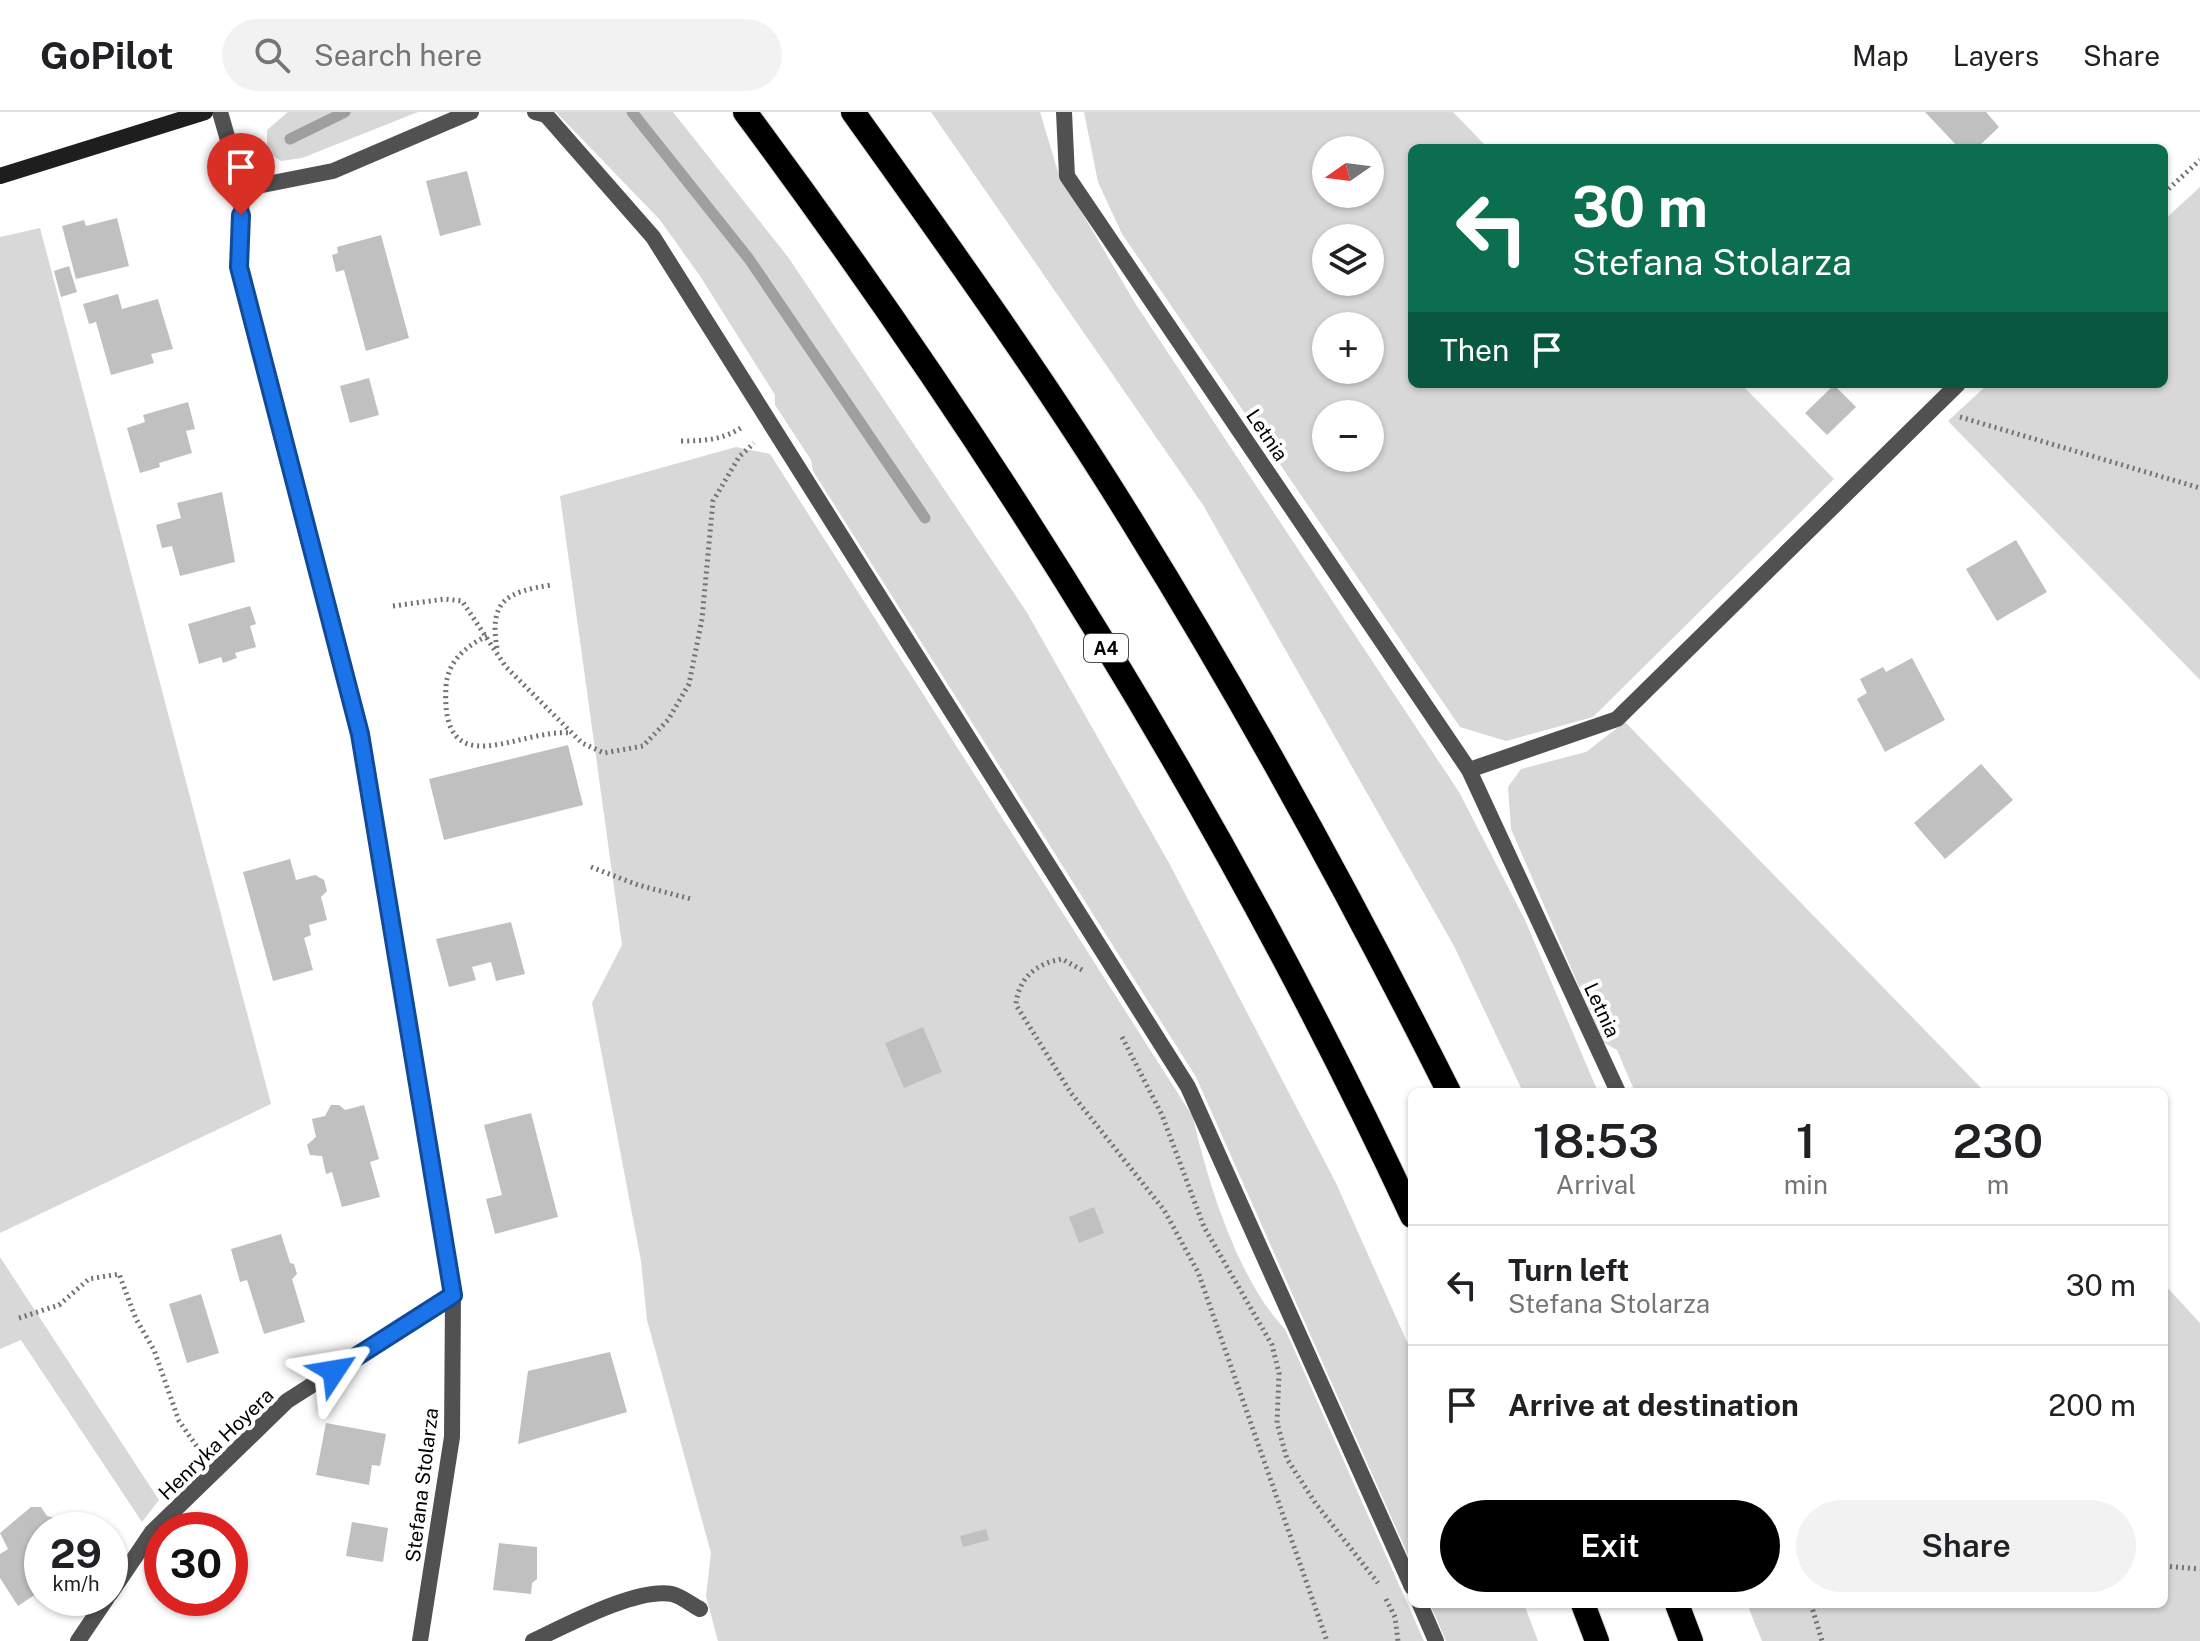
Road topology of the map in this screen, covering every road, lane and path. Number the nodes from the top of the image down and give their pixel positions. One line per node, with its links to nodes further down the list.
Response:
1 (205, 112): 9 (street)
2 (220, 112): 10 (street, Stefana Stolarza)
3 (471, 112): 10 (street)
4 (535, 112): 37 (street)
5 (745, 112): 30 (highway, A4)
6 (853, 112): 28 (highway)
7 (1064, 112): 23 (street, Letnia)
8 (2200, 160): 11 (path)
9 (0, 176)
10 (242, 189): 31 (street, Stefana Stolarza)
11 (2168, 189)
12 (1954, 388): 13 (street)
13 (1932, 408): 17 (path); 23 (street)
14 (730, 436): 15 (path)
15 (681, 441)
16 (739, 457): 22 (path)
17 (2200, 488)
18 (551, 585): 21 (path)
19 (393, 606): 20 (path)
20 (487, 636): 21 (path); 22 (path)
21 (498, 653): 22 (path)
22 (571, 733)
23 (1469, 770): 29 (street, Letnia)
24 (591, 867): 25 (path)
25 (691, 899)
26 (1088, 977): 47 (path)
27 (1115, 1025): 48 (path)
28 (1447, 1088)
29 (1616, 1088)
30 (1408, 1208)
31 (453, 1295): 35 (street, Henryka Hoyera); 45 (street, Stefana Stolarza)
32 (19, 1318): 33 (path)
33 (205, 1458)
34 (2168, 1566): 36 (path)
35 (128, 1568)
36 (2200, 1569)
37 (1408, 1578)
38 (1422, 1608): 49 (street)
39 (1585, 1608): 50 (highway)
40 (1679, 1608): 51 (highway)
41 (1812, 1608): 52 (path)
42 (700, 1609): 46 (street)
43 (95, 1616): 44 (street, Henryka Hoyera)
44 (78, 1641)
45 (420, 1641)
46 (533, 1641)
47 (1327, 1641)
48 (1398, 1641)
49 (1436, 1641)
50 (1597, 1641)
51 (1691, 1641)
52 (1822, 1641)

